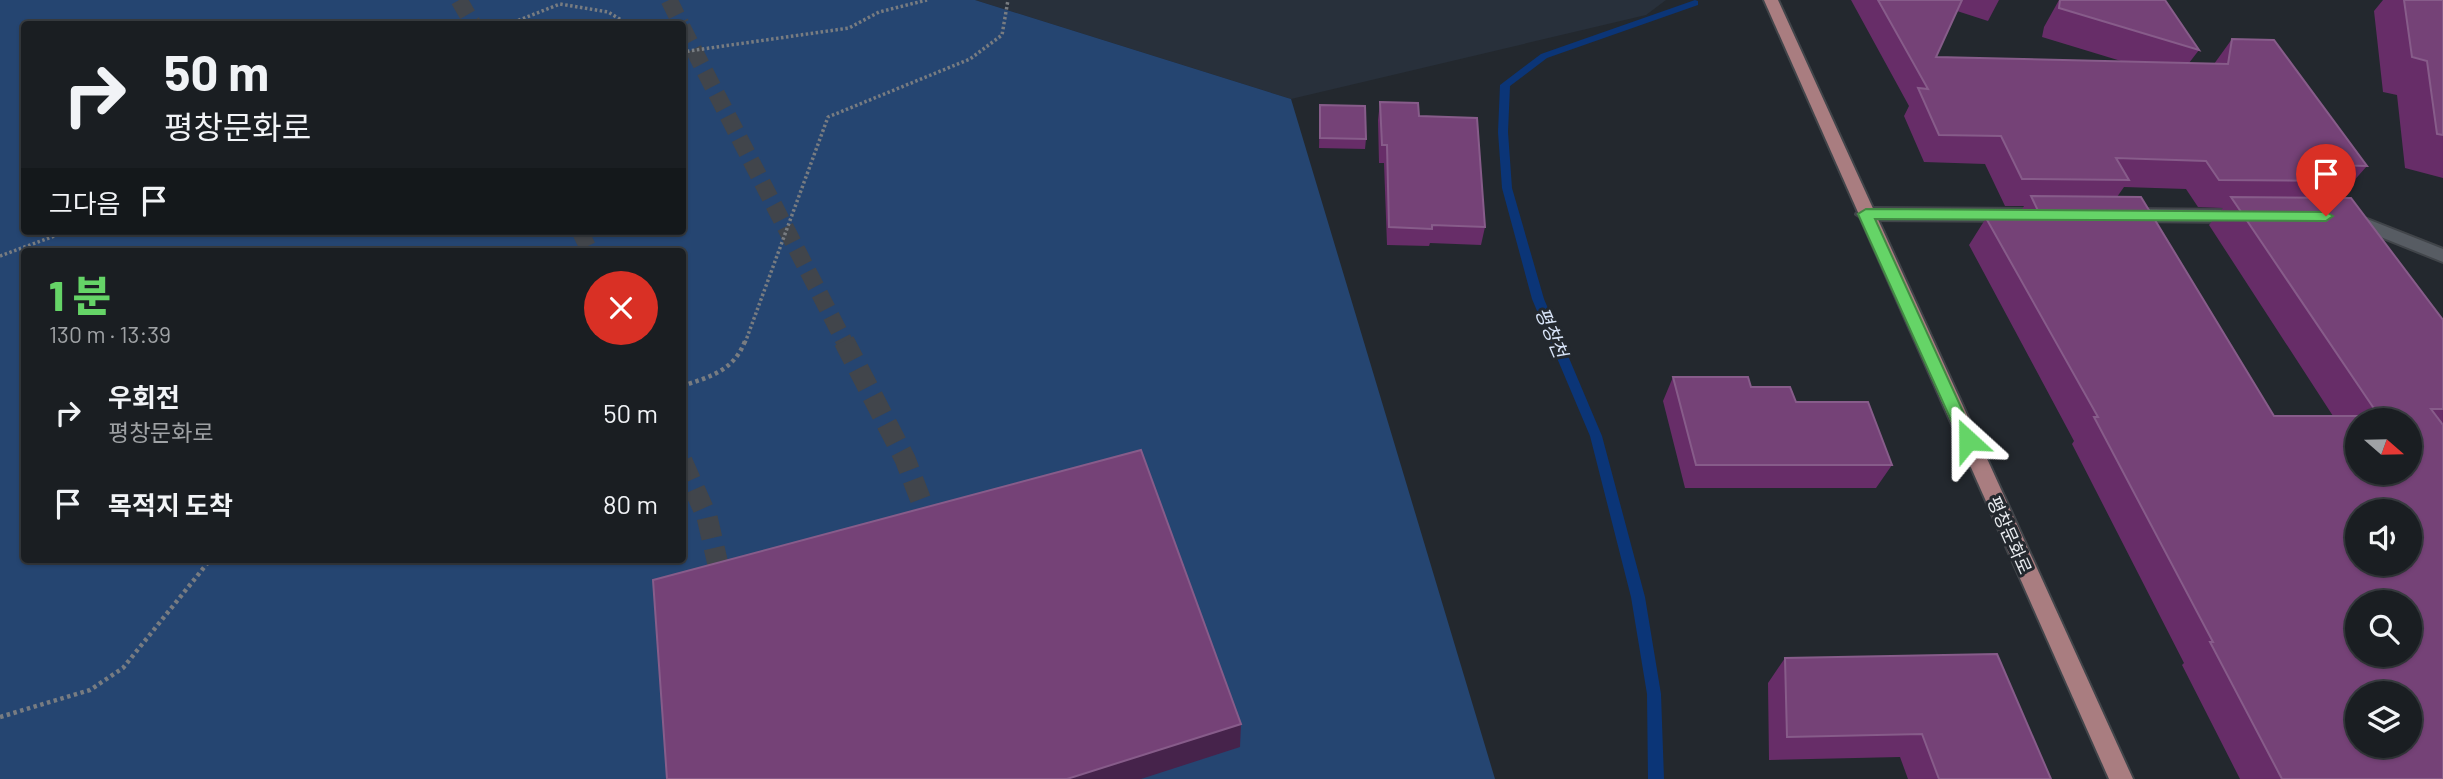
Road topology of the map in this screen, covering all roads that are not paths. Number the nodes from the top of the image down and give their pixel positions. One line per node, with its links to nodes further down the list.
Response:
1 (1771, 0): 2 (main road, 평창문화로)
2 (1866, 214): 3 (lane); 8 (main road, 평창문화로)
3 (2060, 215)
4 (2116, 215): 5 (lane)
5 (2255, 216)
6 (2325, 216): 7 (lane)
7 (2443, 256)
8 (2121, 779)

